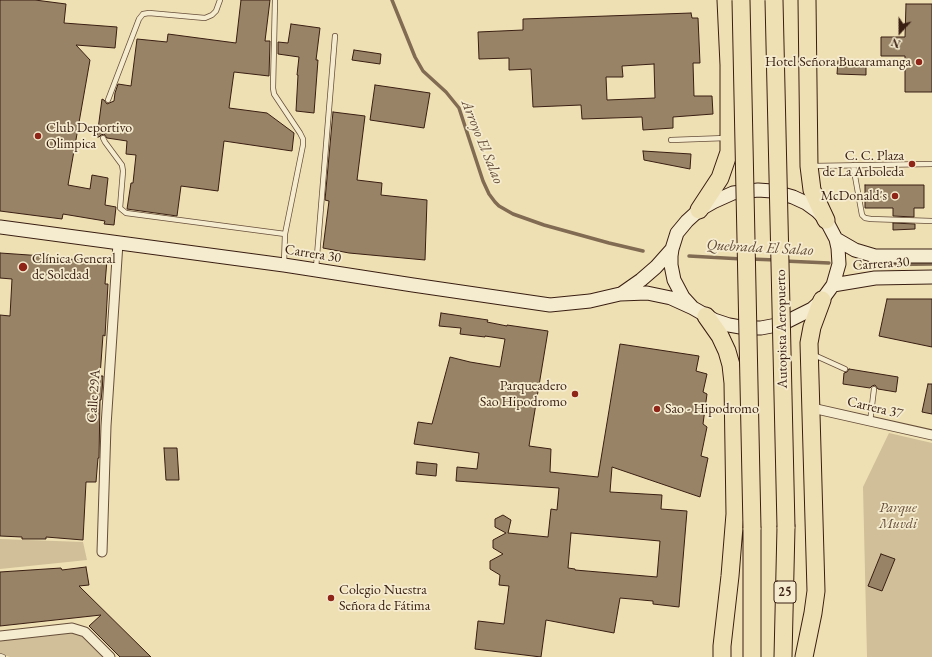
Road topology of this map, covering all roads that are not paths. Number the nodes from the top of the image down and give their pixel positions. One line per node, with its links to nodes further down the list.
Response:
1 (220, 0): 8 (lane)
2 (275, 0): 19 (lane)
3 (726, 0): 9 (highway)
4 (741, 0): 41 (highway, bridge)
5 (774, 0): 42 (highway, Autopista Aeropuerto / 25, bridge)
6 (807, 0): 14 (highway)
7 (335, 36): 25 (lane)
8 (108, 100)
9 (729, 137): 11 (lane); 15 (highway)
10 (104, 138): 19 (lane)
11 (671, 140)
12 (932, 164): 13 (lane)
13 (853, 165): 14 (lane); 17 (lane)
14 (809, 166): 16 (highway)
15 (699, 210): 16 (street); 22 (street)
16 (826, 220): 20 (street)
17 (932, 221)
18 (0, 227): 21 (street, Carrera 30)
19 (285, 234): 24 (lane)
20 (836, 239): 23 (street, Carrera 30); 27 (street)
21 (118, 243): 24 (street, Carrera 30); 37 (street, Calle 29A)
22 (672, 249): 28 (street, Carrera 30); 30 (street)
23 (932, 256)
24 (284, 265): 25 (street, Carrera 30)
25 (316, 270): 28 (street, Carrera 30)
26 (932, 277): 27 (street, Carrera 30)
27 (833, 285): 29 (street, Carrera 30)
28 (620, 294): 30 (street, Carrera 30)
29 (822, 300): 30 (street, Carrera 30); 31 (highway)
30 (699, 312): 40 (highway)
31 (809, 353): 32 (lane); 34 (highway)
32 (845, 369)
33 (874, 389): 35 (lane)
34 (812, 408): 35 (street, Carrera 37); 43 (highway)
35 (870, 422): 36 (street, Carrera 37)
36 (932, 435)
37 (102, 552)
38 (0, 636): 39 (street)
39 (110, 657)
40 (722, 657)
41 (752, 657)
42 (783, 657)
43 (804, 657)

